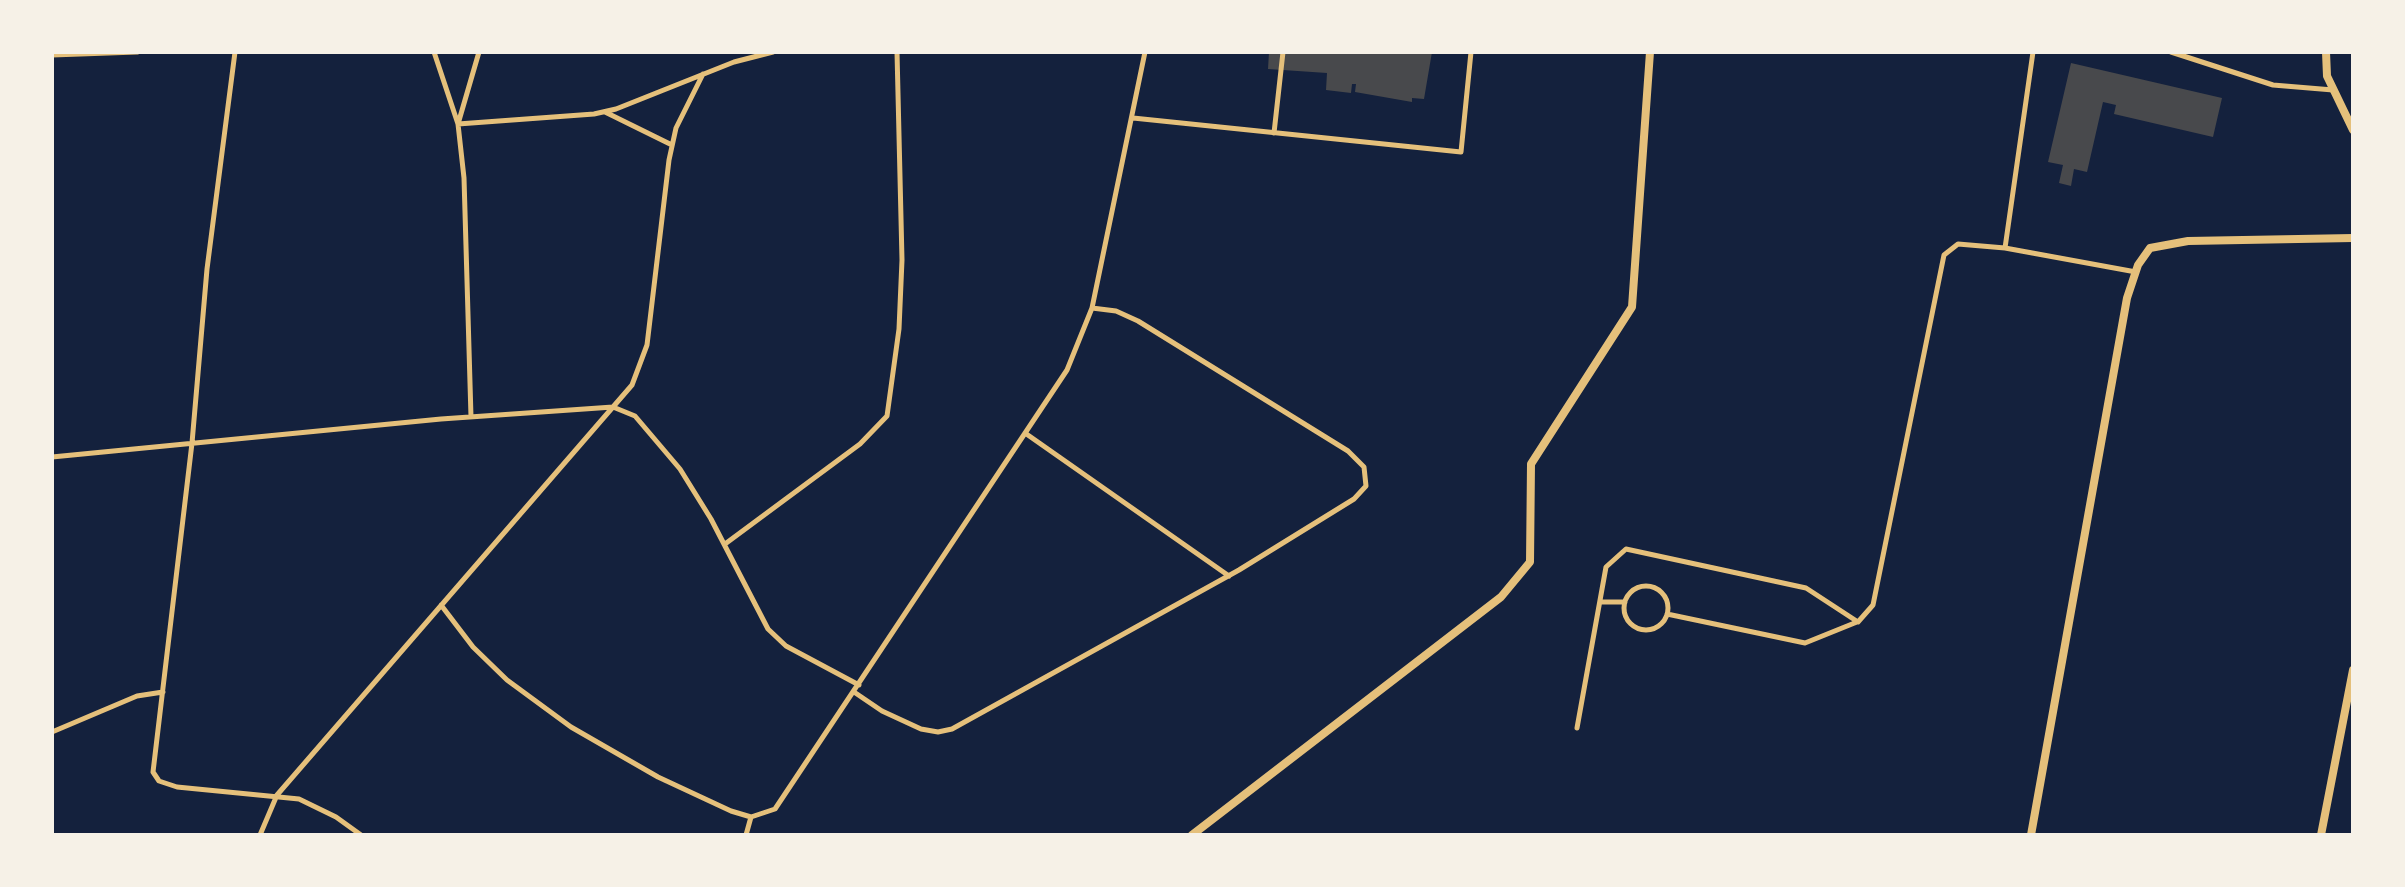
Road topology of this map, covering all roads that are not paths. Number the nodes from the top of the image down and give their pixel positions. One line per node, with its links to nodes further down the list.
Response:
1 (137, 52): 14 (lane)
2 (235, 52): 30 (lane)
3 (434, 52): 19 (lane)
4 (479, 52): 19 (lane)
5 (773, 52): 15 (lane)
6 (897, 52): 32 (lane)
7 (1145, 52): 18 (lane)
8 (1283, 52): 21 (lane)
9 (1471, 52): 21 (lane)
10 (1650, 52): 50 (street)
11 (2033, 52): 24 (lane)
12 (2171, 52): 16 (lane)
13 (2326, 52): 16 (street)
14 (52, 55)
15 (703, 74): 17 (lane); 22 (lane)
16 (2334, 90): 20 (street)
17 (605, 112): 19 (lane); 22 (lane)
18 (1132, 118): 21 (lane); 26 (lane)
19 (458, 124): 28 (lane)
20 (2353, 130)
21 (1274, 133)
22 (672, 145): 27 (lane)
23 (2353, 238): 25 (street)
24 (2005, 248): 25 (lane); 38 (lane)
25 (2136, 272): 51 (street)
26 (1092, 308): 29 (lane); 33 (lane)
27 (613, 407): 28 (lane); 32 (lane); 36 (lane)
28 (471, 417): 30 (lane)
29 (1025, 433): 33 (lane); 40 (lane)
30 (192, 443): 31 (lane); 41 (lane)
31 (52, 457)
32 (725, 544): 40 (lane)
33 (1229, 576): 42 (lane)
34 (1600, 602): 35 (lane); 38 (lane); 43 (lane)
35 (1625, 602): 37 (lane); 37 (lane)
36 (441, 605): 45 (lane); 46 (lane)
37 (1667, 614): 38 (lane)
38 (1858, 622)
39 (2353, 670): 52 (street)
40 (859, 685): 42 (lane)
41 (163, 692): 44 (lane); 45 (lane)
42 (854, 692): 46 (lane)
43 (1577, 728)
44 (52, 732)
45 (277, 795): 47 (lane); 48 (lane)
46 (751, 817): 49 (lane)
47 (260, 835)
48 (361, 835)
49 (746, 835)
50 (1192, 835)
51 (2031, 835)
52 (2321, 835)

